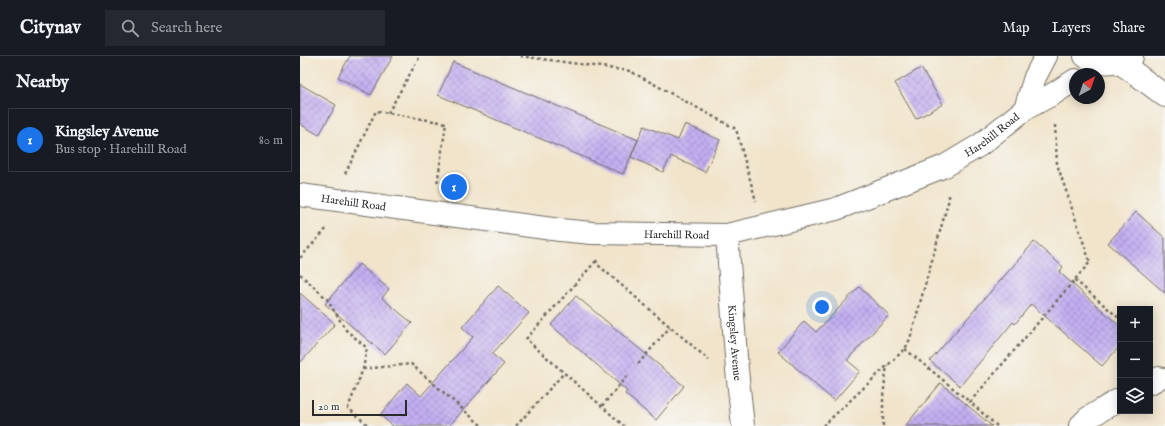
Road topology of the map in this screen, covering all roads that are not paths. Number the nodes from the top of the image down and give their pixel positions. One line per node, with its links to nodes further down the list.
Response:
1 (1046, 56): 5 (street, Harehill Road)
2 (1103, 62): 4 (street)
3 (1069, 84): 5 (street, Harehill Road)
4 (1165, 96)
5 (1025, 109): 7 (street, Harehill Road)
6 (300, 195): 7 (street, Harehill Road)
7 (727, 235): 9 (street, Kingsley Avenue)
8 (1117, 401): 10 (street)
9 (743, 426)
10 (1080, 426)

